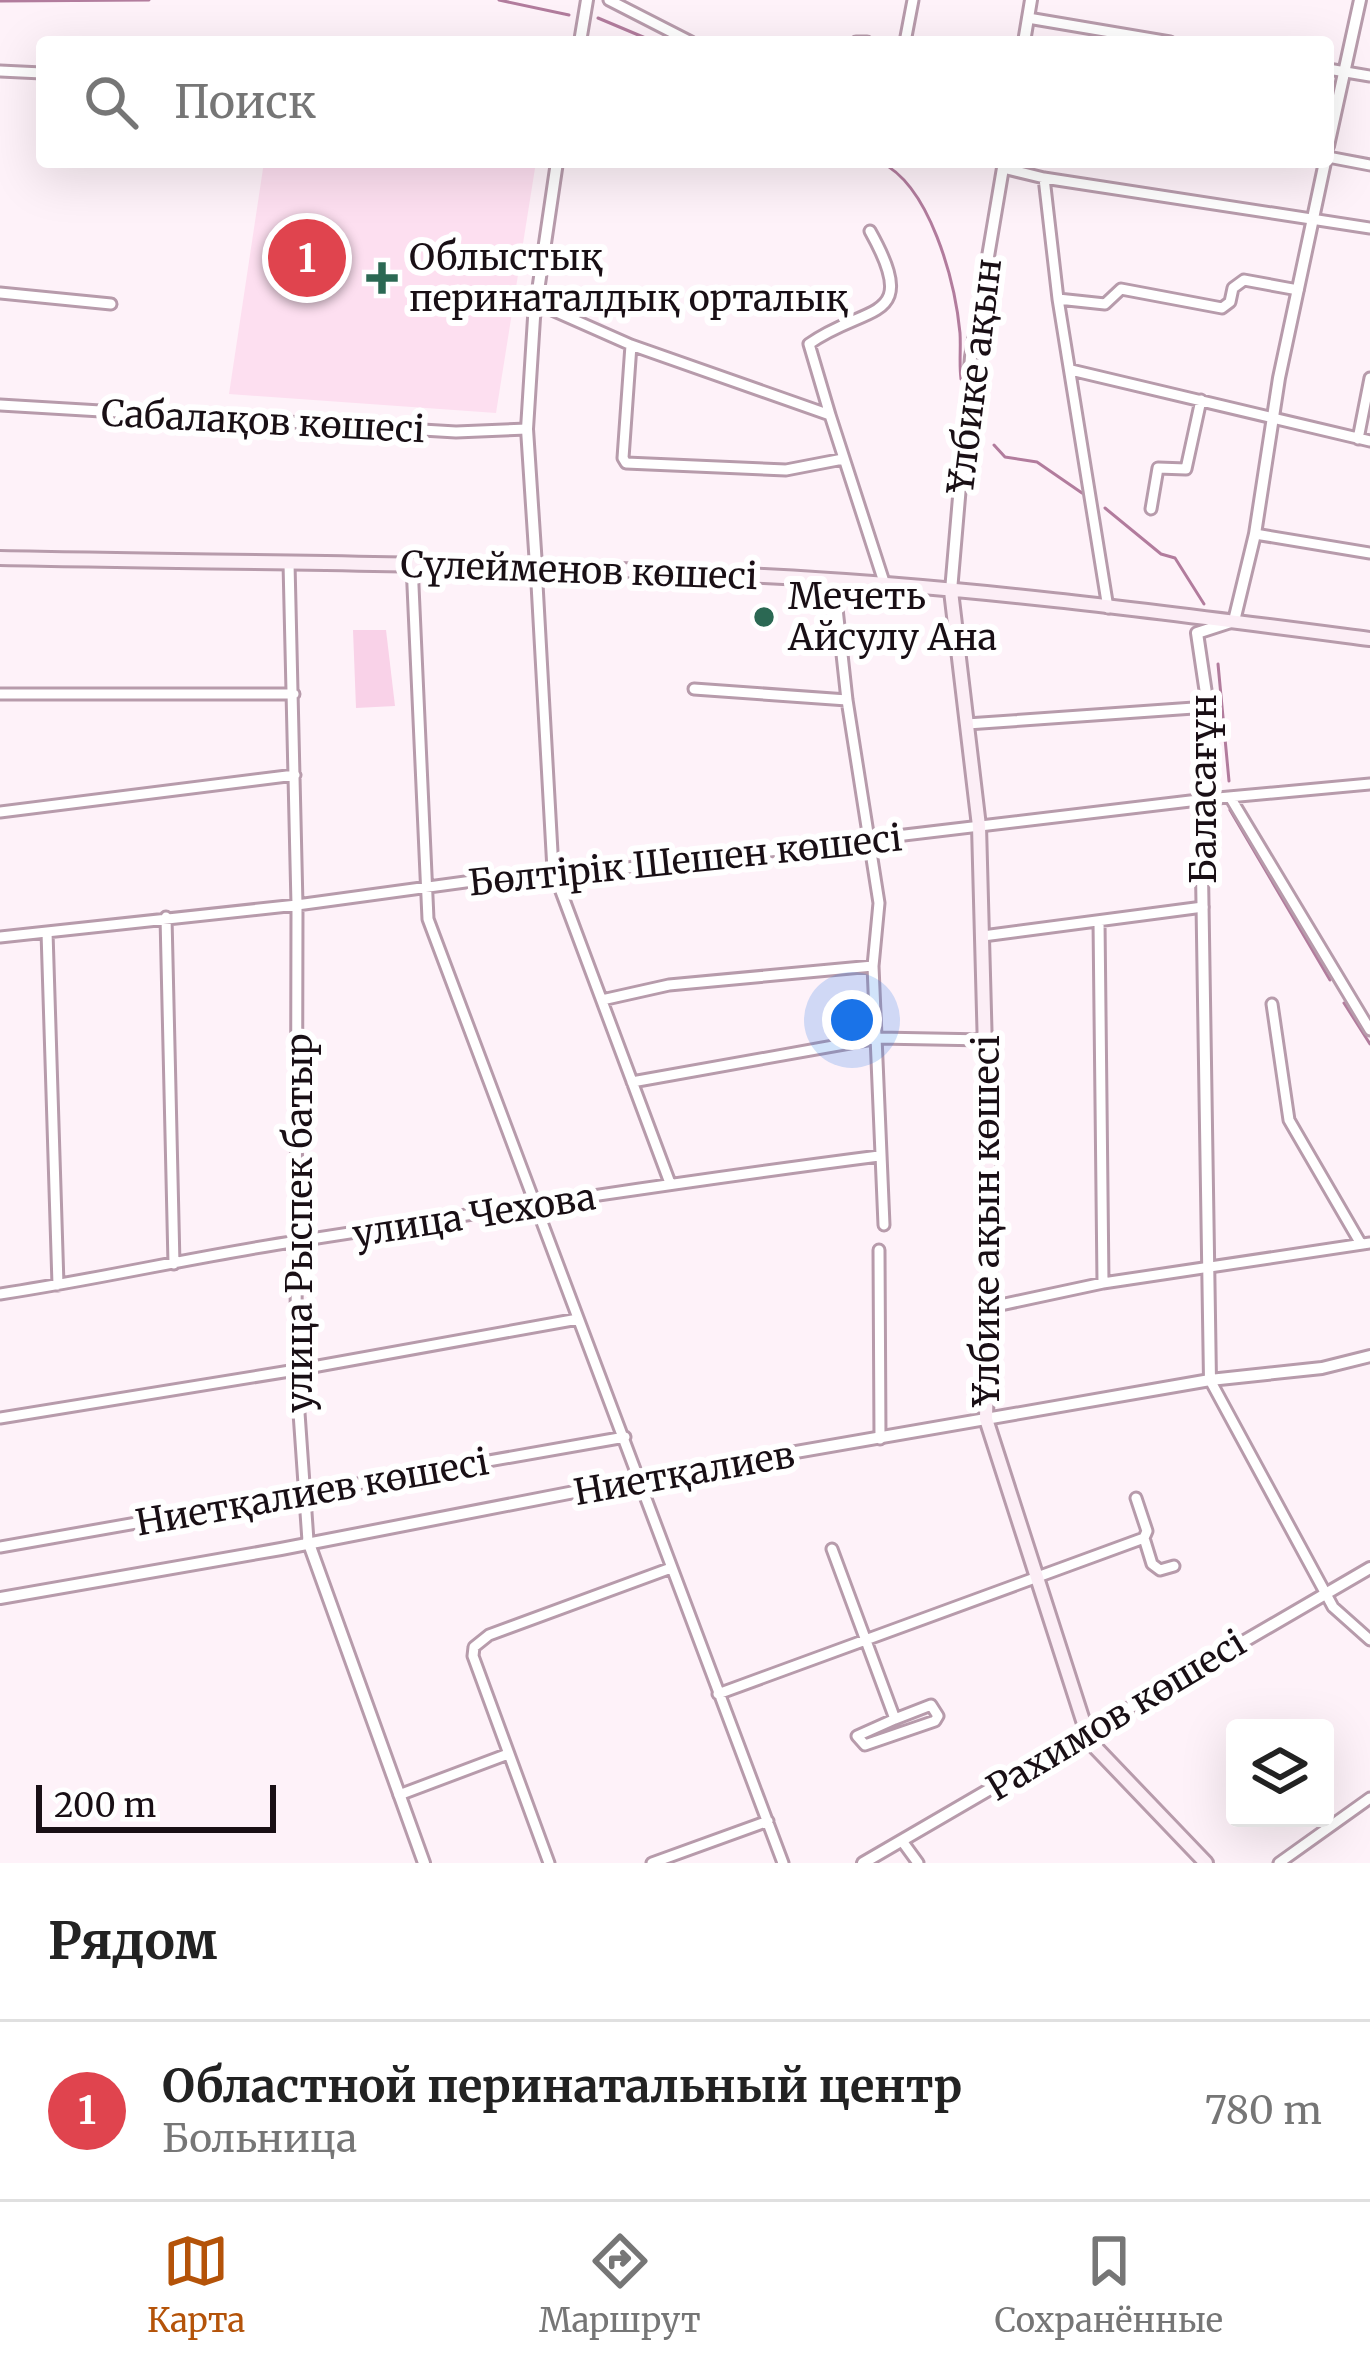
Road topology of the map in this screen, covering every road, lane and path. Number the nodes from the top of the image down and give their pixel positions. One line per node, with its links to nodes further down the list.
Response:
1 (587, 0): 7 (street)
2 (609, 0): 8 (street)
3 (913, 0): 9 (street)
4 (1031, 0): 6 (street)
5 (1360, 0): 14 (street)
6 (1028, 18): 10 (street); 11 (street)
7 (581, 36)
8 (680, 36)
9 (906, 36)
10 (1025, 36)
11 (1134, 36)
12 (1334, 69): 14 (street)
13 (0, 71): 15 (street)
14 (1344, 71): 16 (street); 17 (street)
15 (36, 73)
16 (1370, 76)
17 (1334, 117)
18 (1334, 161): 19 (street)
19 (1370, 165)
20 (556, 168): 31 (street)
21 (1002, 168): 53 (street, Ұлбике ақын)
22 (1012, 168): 24 (street)
23 (1324, 168): 25 (street)
24 (1044, 178): 25 (street); 30 (street)
25 (1313, 219): 26 (street); 28 (street)
26 (1370, 229)
27 (870, 231): 38 (street)
28 (1298, 290): 30 (street); 39 (street)
29 (0, 293): 32 (street)
30 (1058, 299): 34 (street)
31 (536, 303): 33 (street); 40 (street)
32 (111, 304)
33 (631, 345): 38 (street); 43 (street)
34 (1071, 370): 36 (street); 54 (street)
35 (1370, 378): 41 (street)
36 (1201, 400): 39 (street); 44 (street)
37 (0, 405): 40 (street, Сабалақов көшесі)
38 (830, 416): 43 (street)
39 (1272, 418): 41 (street); 45 (street)
40 (527, 429): 50 (street)
41 (1358, 439): 42 (street)
42 (1370, 441)
43 (843, 459): 52 (street)
44 (1151, 509)
45 (1255, 534): 46 (street); 55 (street)
46 (1370, 553)
47 (0, 558): 48 (main road, Сүлейменов көшесі)
48 (290, 563): 49 (main road, Сүлейменов көшесі); 59 (street, улица Рыспек батыр)
49 (412, 564): 50 (main road, Сүлейменов көшесі); 71 (street)
50 (536, 566): 51 (main road, Сүлейменов көшесі); 70 (street)
51 (834, 581): 52 (main road, Сүлейменов көшесі); 60 (street)
52 (886, 585): 53 (main road, Сүлейменов көшесі)
53 (951, 591): 54 (main road, Сүлейменов көшесі); 62 (main road, Ұлбике ақын көшесі)
54 (1108, 608): 55 (main road, Сүлейменов көшесі)
55 (1234, 621): 56 (main road, Сүлейменов көшесі); 61 (street, Баласағұн)
56 (1370, 639)
57 (694, 688): 60 (street)
58 (0, 694): 59 (street)
59 (294, 694): 63 (street, улица Рыспек батыр)
60 (847, 700): 69 (street)
61 (1208, 707): 62 (street); 66 (street, Баласағұн)
62 (967, 724): 68 (main road, Ұлбике ақын көшесі)
63 (295, 776): 67 (street); 72 (street, улица Рыспек батыр)
64 (1370, 784): 65 (street, Бөлтірік Шешен көшесі)
65 (1230, 797): 66 (street, Бөлтірік Шешен көшесі); 82 (street)
66 (1208, 799): 68 (street, Бөлтірік Шешен көшесі); 73 (street, Баласағұн)
67 (0, 812)
68 (979, 826): 69 (street, Бөлтірік Шешен көшесі); 77 (main road, Ұлбике ақын көшесі)
69 (870, 841): 70 (street, Бөлтірік Шешен көшесі); 79 (street)
70 (553, 870): 71 (street, Бөлтірік Шешен көшесі); 80 (street)
71 (424, 889): 72 (street, Бөлтірік Шешен көшесі); 88 (street)
72 (297, 905): 74 (street, Бөлтірік Шешен көшесі); 90 (street, улица Рыспек батыр)
73 (1203, 907): 75 (street); 94 (street, Баласағұн)
74 (166, 916): 76 (street, Бөлтірік Шешен көшесі); 93 (street)
75 (1099, 921): 77 (street); 95 (street)
76 (46, 932): 78 (street, Бөлтірік Шешен көшесі); 96 (street)
77 (983, 936): 84 (main road, Ұлбике ақын көшесі)
78 (0, 937)
79 (873, 966): 80 (street); 83 (street)
80 (602, 1000): 85 (street)
81 (1272, 1004): 91 (street)
82 (1370, 1030)
83 (878, 1038): 84 (street); 85 (street); 86 (street)
84 (986, 1040): 98 (main road, Ұлбике ақын көшесі)
85 (632, 1082): 87 (street)
86 (879, 1156): 87 (street, улица Чехова); 89 (street)
87 (670, 1184): 88 (street, улица Чехова)
88 (533, 1208): 90 (street, улица Чехова); 99 (street)
89 (884, 1225)
90 (298, 1241): 93 (street, улица Чехова); 101 (street, улица Рыспек батыр)
91 (1366, 1244): 94 (street)
92 (879, 1250): 106 (street)
93 (174, 1264): 96 (street, улица Чехова)
94 (1207, 1269): 95 (street); 102 (street, Баласағұн)
95 (1102, 1282): 98 (street)
96 (58, 1285): 97 (street, улица Чехова)
97 (0, 1294)
98 (991, 1307): 104 (main road, Ұлбике ақын көшесі)
99 (578, 1319): 101 (street); 105 (street)
100 (1370, 1356): 102 (street, Ниетқалиев)
101 (296, 1370): 103 (street); 108 (street, улица Рыспек батыр)
102 (1210, 1380): 104 (street, Ниетқалиев); 118 (street)
103 (0, 1418)
104 (986, 1419): 106 (street, Ниетқалиев); 117 (main road, Ұлбике ақын көшесі)
105 (625, 1437): 107 (street); 108 (street, Ниетқалиев көшесі)
106 (880, 1439): 107 (street, Ниетқалиев)
107 (641, 1479): 111 (street, Ниетқалиев); 115 (street)
108 (304, 1493): 111 (street, улица Рыспек батыр); 112 (street, Ниетқалиев көшесі)
109 (1136, 1498): 110 (street)
110 (1144, 1538): 114 (street); 117 (street)
111 (308, 1541): 119 (street, Ниетқалиев); 126 (street, улица Рыспек батыр)
112 (0, 1547)
113 (832, 1549): 120 (street)
114 (1174, 1566)
115 (670, 1568): 122 (street); 125 (street)
116 (1370, 1568): 118 (street, Рахимов көшесі)
117 (1038, 1577): 120 (street); 124 (main road, Ұлбике ақын көшесі)
118 (1325, 1592): 121 (street); 124 (street, Рахимов көшесі)
119 (0, 1598)
120 (866, 1640): 122 (street); 123 (street)
121 (1370, 1640)
122 (718, 1694): 128 (street)
123 (895, 1719): 123 (street)
124 (1087, 1733): 129 (street, Рахимов көшесі); 136 (main road, Ұлбике ақын көшесі)
125 (508, 1754): 126 (street); 131 (street)
126 (399, 1795): 130 (street, улица Рыспек батыр)
127 (1370, 1798): 137 (street)
128 (768, 1820): 132 (street); 133 (street)
129 (902, 1841): 134 (street, Рахимов көшесі); 135 (street)
130 (424, 1863)
131 (549, 1863)
132 (652, 1863)
133 (783, 1863)
134 (863, 1863)
135 (918, 1863)
136 (1206, 1863)
137 (1279, 1863)

